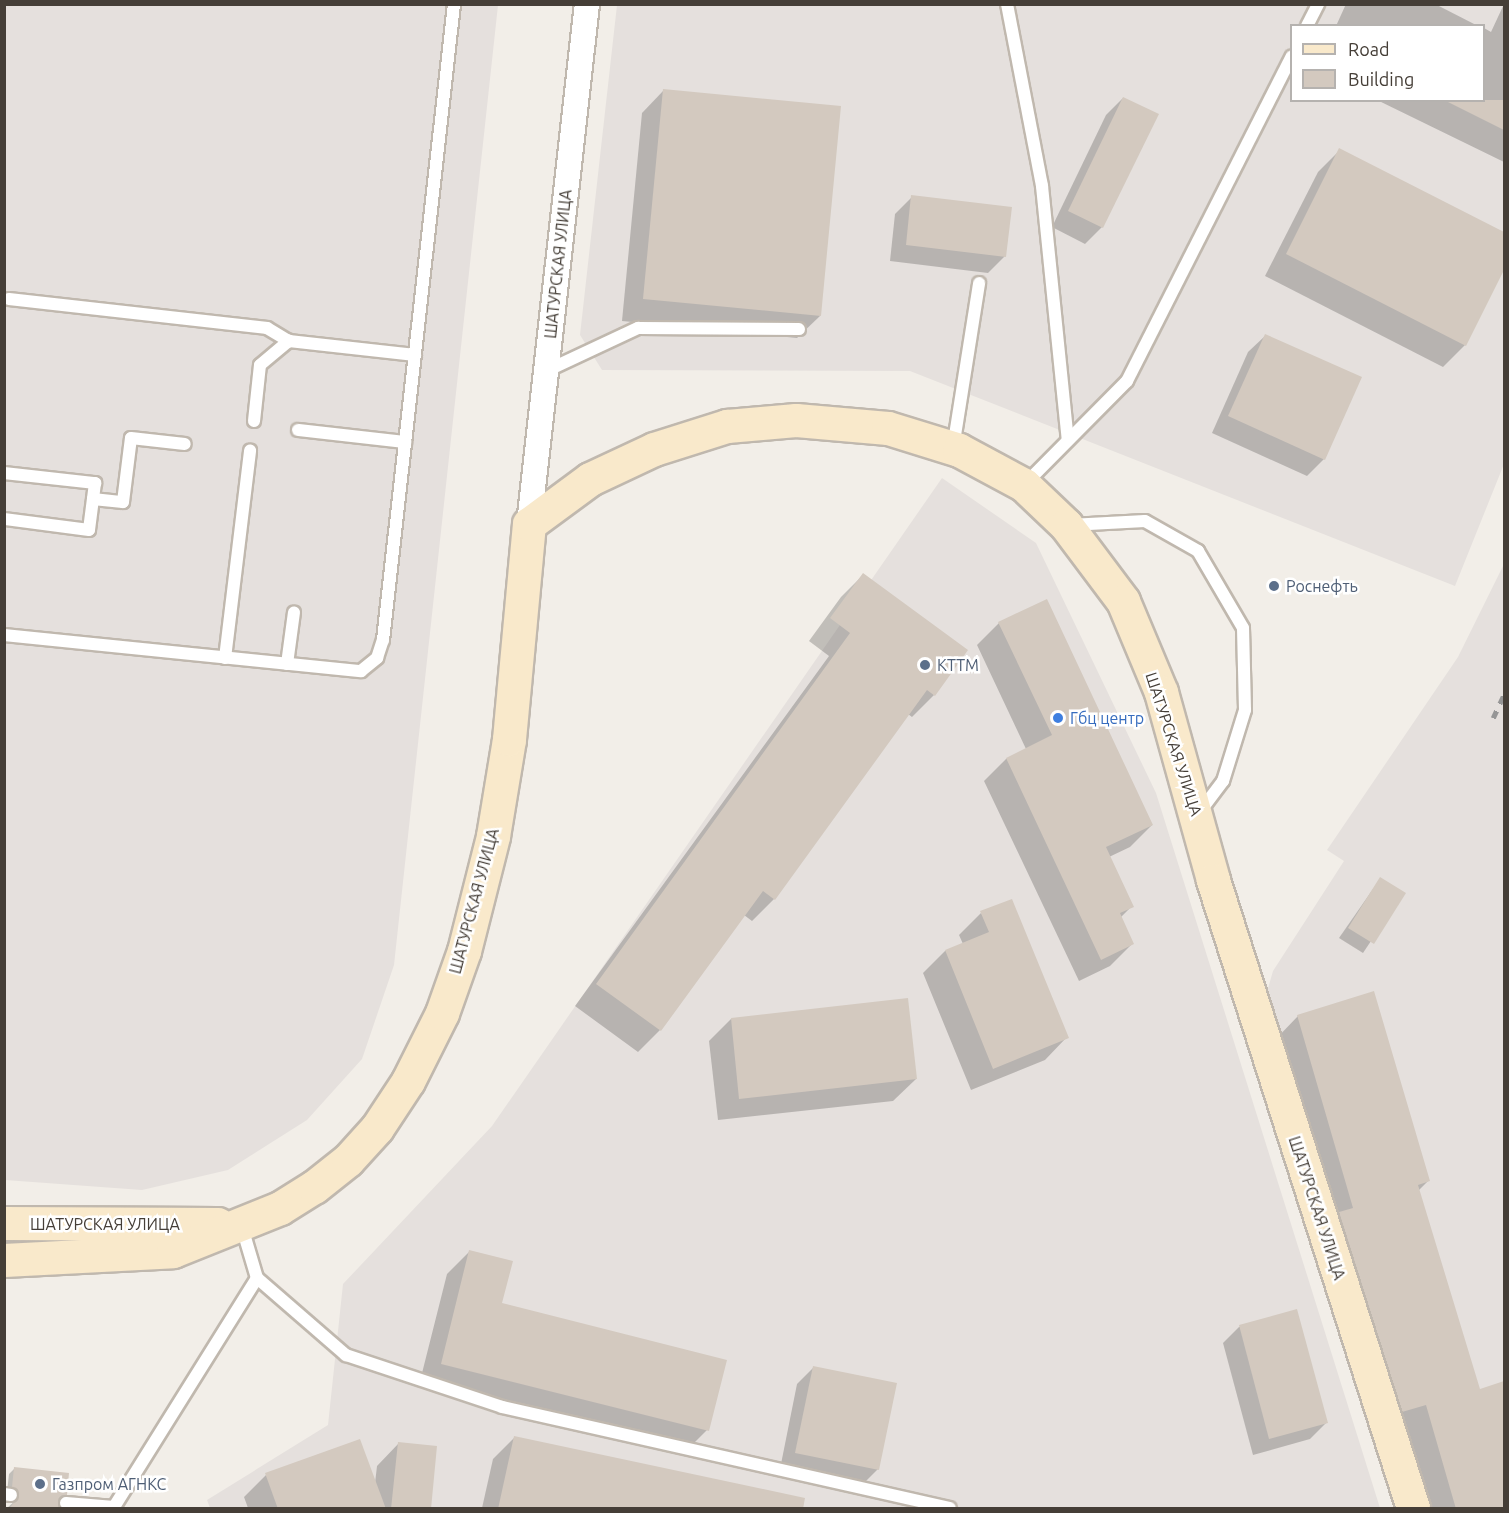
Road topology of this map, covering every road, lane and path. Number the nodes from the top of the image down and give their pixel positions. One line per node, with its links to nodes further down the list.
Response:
1 (454, 4): 11 (lane)
2 (587, 4): 12 (street, ШАТУРСКАЯ УЛИЦА)
3 (1007, 4): 15 (lane)
4 (1318, 4): 5 (lane)
5 (1308, 24)
6 (1290, 60): 15 (lane)
7 (979, 283): 18 (lane)
8 (9, 299): 10 (lane)
9 (799, 328): 12 (lane)
10 (289, 341): 11 (lane); 13 (lane)
11 (415, 355): 16 (lane)
12 (546, 371): 24 (street, ШАТУРСКАЯ УЛИЦА)
13 (254, 421)
14 (298, 430): 16 (lane)
15 (1068, 440): 21 (lane)
16 (405, 442): 29 (lane)
17 (185, 444): 22 (lane)
18 (953, 449): 21 (main road, ШАТУРСКАЯ УЛИЦА); 24 (main road, ШАТУРСКАЯ УЛИЦА)
19 (249, 451): 28 (lane)
20 (4, 473): 22 (lane)
21 (1024, 485): 25 (main road, ШАТУРСКАЯ УЛИЦА)
22 (93, 499): 23 (lane)
23 (4, 519)
24 (529, 524): 32 (main road, ШАТУРСКАЯ УЛИЦА)
25 (1066, 525): 30 (main road, ШАТУРСКАЯ УЛИЦА); 30 (lane)
26 (294, 612): 29 (lane)
27 (4, 635): 28 (lane)
28 (225, 658): 29 (lane)
29 (287, 664)
30 (1197, 816): 37 (main road, ШАТУРСКАЯ УЛИЦА)
31 (4, 1223): 32 (main road, ШАТУРСКАЯ УЛИЦА)
32 (241, 1223): 33 (main road, ШАТУРСКАЯ УЛИЦА); 34 (lane)
33 (4, 1260)
34 (257, 1278): 35 (lane); 36 (lane)
35 (66, 1503)
36 (950, 1509)
37 (1413, 1509)

